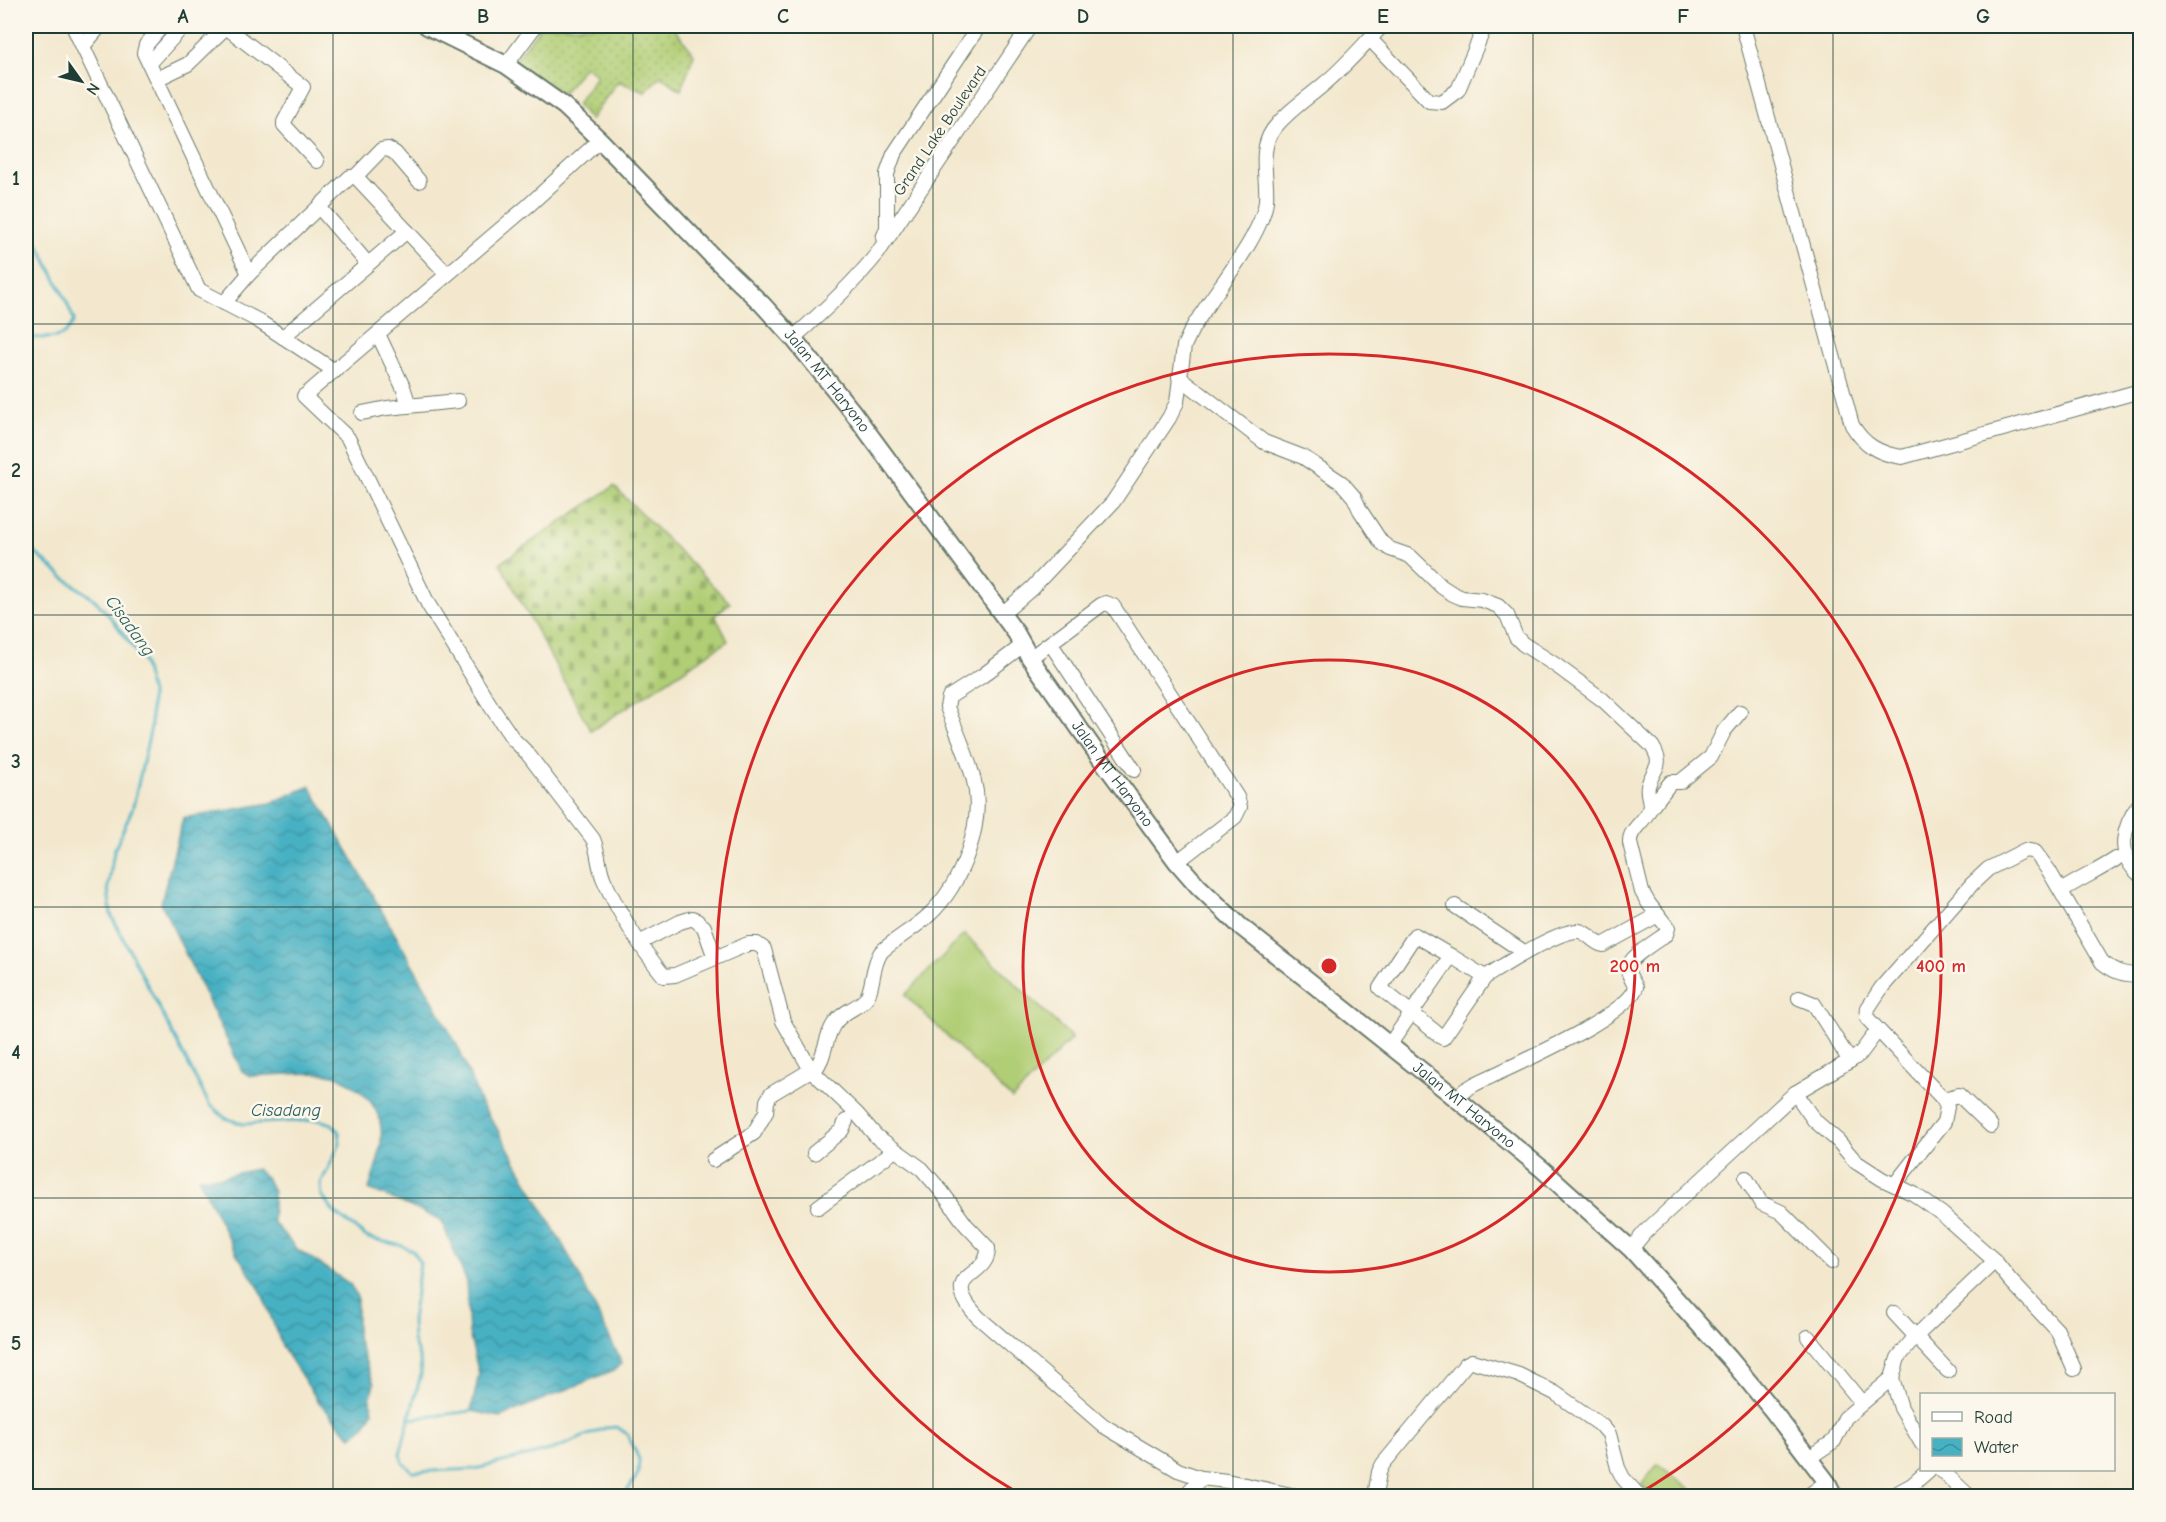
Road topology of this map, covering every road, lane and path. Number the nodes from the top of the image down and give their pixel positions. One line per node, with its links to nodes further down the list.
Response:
1 (73, 26): 13 (street)
2 (100, 26): 13 (street)
3 (162, 26): 14 (street)
4 (183, 26): 14 (street)
5 (226, 26): 16 (street); 18 (street)
6 (535, 26): 15 (street)
7 (979, 26): 23 (street, Grand Lake Boulevard)
8 (1030, 26): 23 (street, Grand Lake Boulevard)
9 (1485, 26): 12 (street)
10 (1743, 26): 33 (street)
11 (433, 27): 15 (main road, Jalan MT Haryono)
12 (1376, 30): 32 (street)
13 (84, 45): 27 (street)
14 (150, 63): 16 (street)
15 (506, 65): 17 (main road, Jalan MT Haryono)
16 (157, 79): 25 (street)
17 (600, 140): 26 (street); 30 (main road, Jalan MT Haryono)
18 (317, 161)
19 (355, 177): 20 (street); 21 (street); 22 (street)
20 (419, 182)
21 (319, 207): 24 (street); 25 (street)
22 (407, 231): 24 (street); 26 (street)
23 (877, 254): 30 (street, Grand Lake Boulevard)
24 (368, 264): 29 (street)
25 (249, 274): 27 (street)
26 (447, 274): 28 (street)
27 (224, 303): 29 (street)
28 (378, 334): 31 (street); 35 (street)
29 (283, 337): 31 (street)
30 (793, 338): 37 (main road, Jalan MT Haryono)
31 (335, 371): 50 (street)
32 (1179, 377): 37 (street); 43 (street)
33 (2140, 391)
34 (458, 401): 35 (street)
35 (409, 405): 36 (street)
36 (362, 413)
37 (1002, 614): 39 (main road, Jalan MT Haryono)
38 (1051, 644): 39 (street); 41 (street); 45 (street)
39 (1027, 652): 45 (main road, Jalan MT Haryono); 61 (street)
40 (1740, 712): 43 (street)
41 (1134, 770)
42 (2140, 802): 46 (street)
43 (1649, 810): 49 (street)
44 (2116, 859): 47 (street)
45 (1177, 862): 59 (main road, Jalan MT Haryono)
46 (2140, 875)
47 (2061, 891): 54 (street); 58 (street)
48 (1455, 906): 51 (street)
49 (1658, 915): 51 (street); 64 (street)
50 (641, 942): 53 (street); 53 (street)
51 (1524, 952): 55 (street)
52 (1451, 956): 55 (street); 57 (street); 57 (street)
53 (715, 958): 61 (street)
54 (2140, 975)
55 (1485, 977): 57 (street)
56 (1799, 998): 60 (street)
57 (1410, 1013): 59 (street)
58 (1878, 1030): 60 (street); 63 (street)
59 (1390, 1044): 64 (main road, Jalan MT Haryono)
60 (1850, 1061): 62 (street)
61 (812, 1071): 65 (street); 69 (street)
62 (1795, 1093): 71 (street); 73 (street)
63 (1943, 1099): 66 (street); 71 (street)
64 (1456, 1100): 73 (main road, Jalan MT Haryono)
65 (847, 1115): 67 (street); 68 (street)
66 (1991, 1126)
67 (895, 1150): 72 (street); 87 (street)
68 (814, 1152)
69 (713, 1160)
70 (1746, 1178): 75 (street)
71 (1895, 1184): 74 (street)
72 (818, 1208)
73 (1631, 1249): 84 (main road, Jalan MT Haryono)
74 (1995, 1261): 78 (street); 79 (street)
75 (1831, 1262)
76 (1894, 1312): 78 (street)
77 (1808, 1337): 82 (street)
78 (1915, 1337): 80 (street); 81 (street)
79 (2074, 1369)
80 (1948, 1371)
81 (1892, 1378): 82 (street); 83 (street)
82 (1862, 1403): 84 (street)
83 (1920, 1441)
84 (1809, 1458): 88 (main road, Jalan MT Haryono)
85 (1928, 1471): 94 (street)
86 (1942, 1471): 95 (street)
87 (1201, 1478): 89 (street); 90 (street)
88 (1830, 1489): 93 (street)
89 (1185, 1497)
90 (1296, 1497)
91 (1375, 1497): 92 (street)
92 (1639, 1497)
93 (1808, 1497)
94 (1892, 1497)
95 (1969, 1497)

